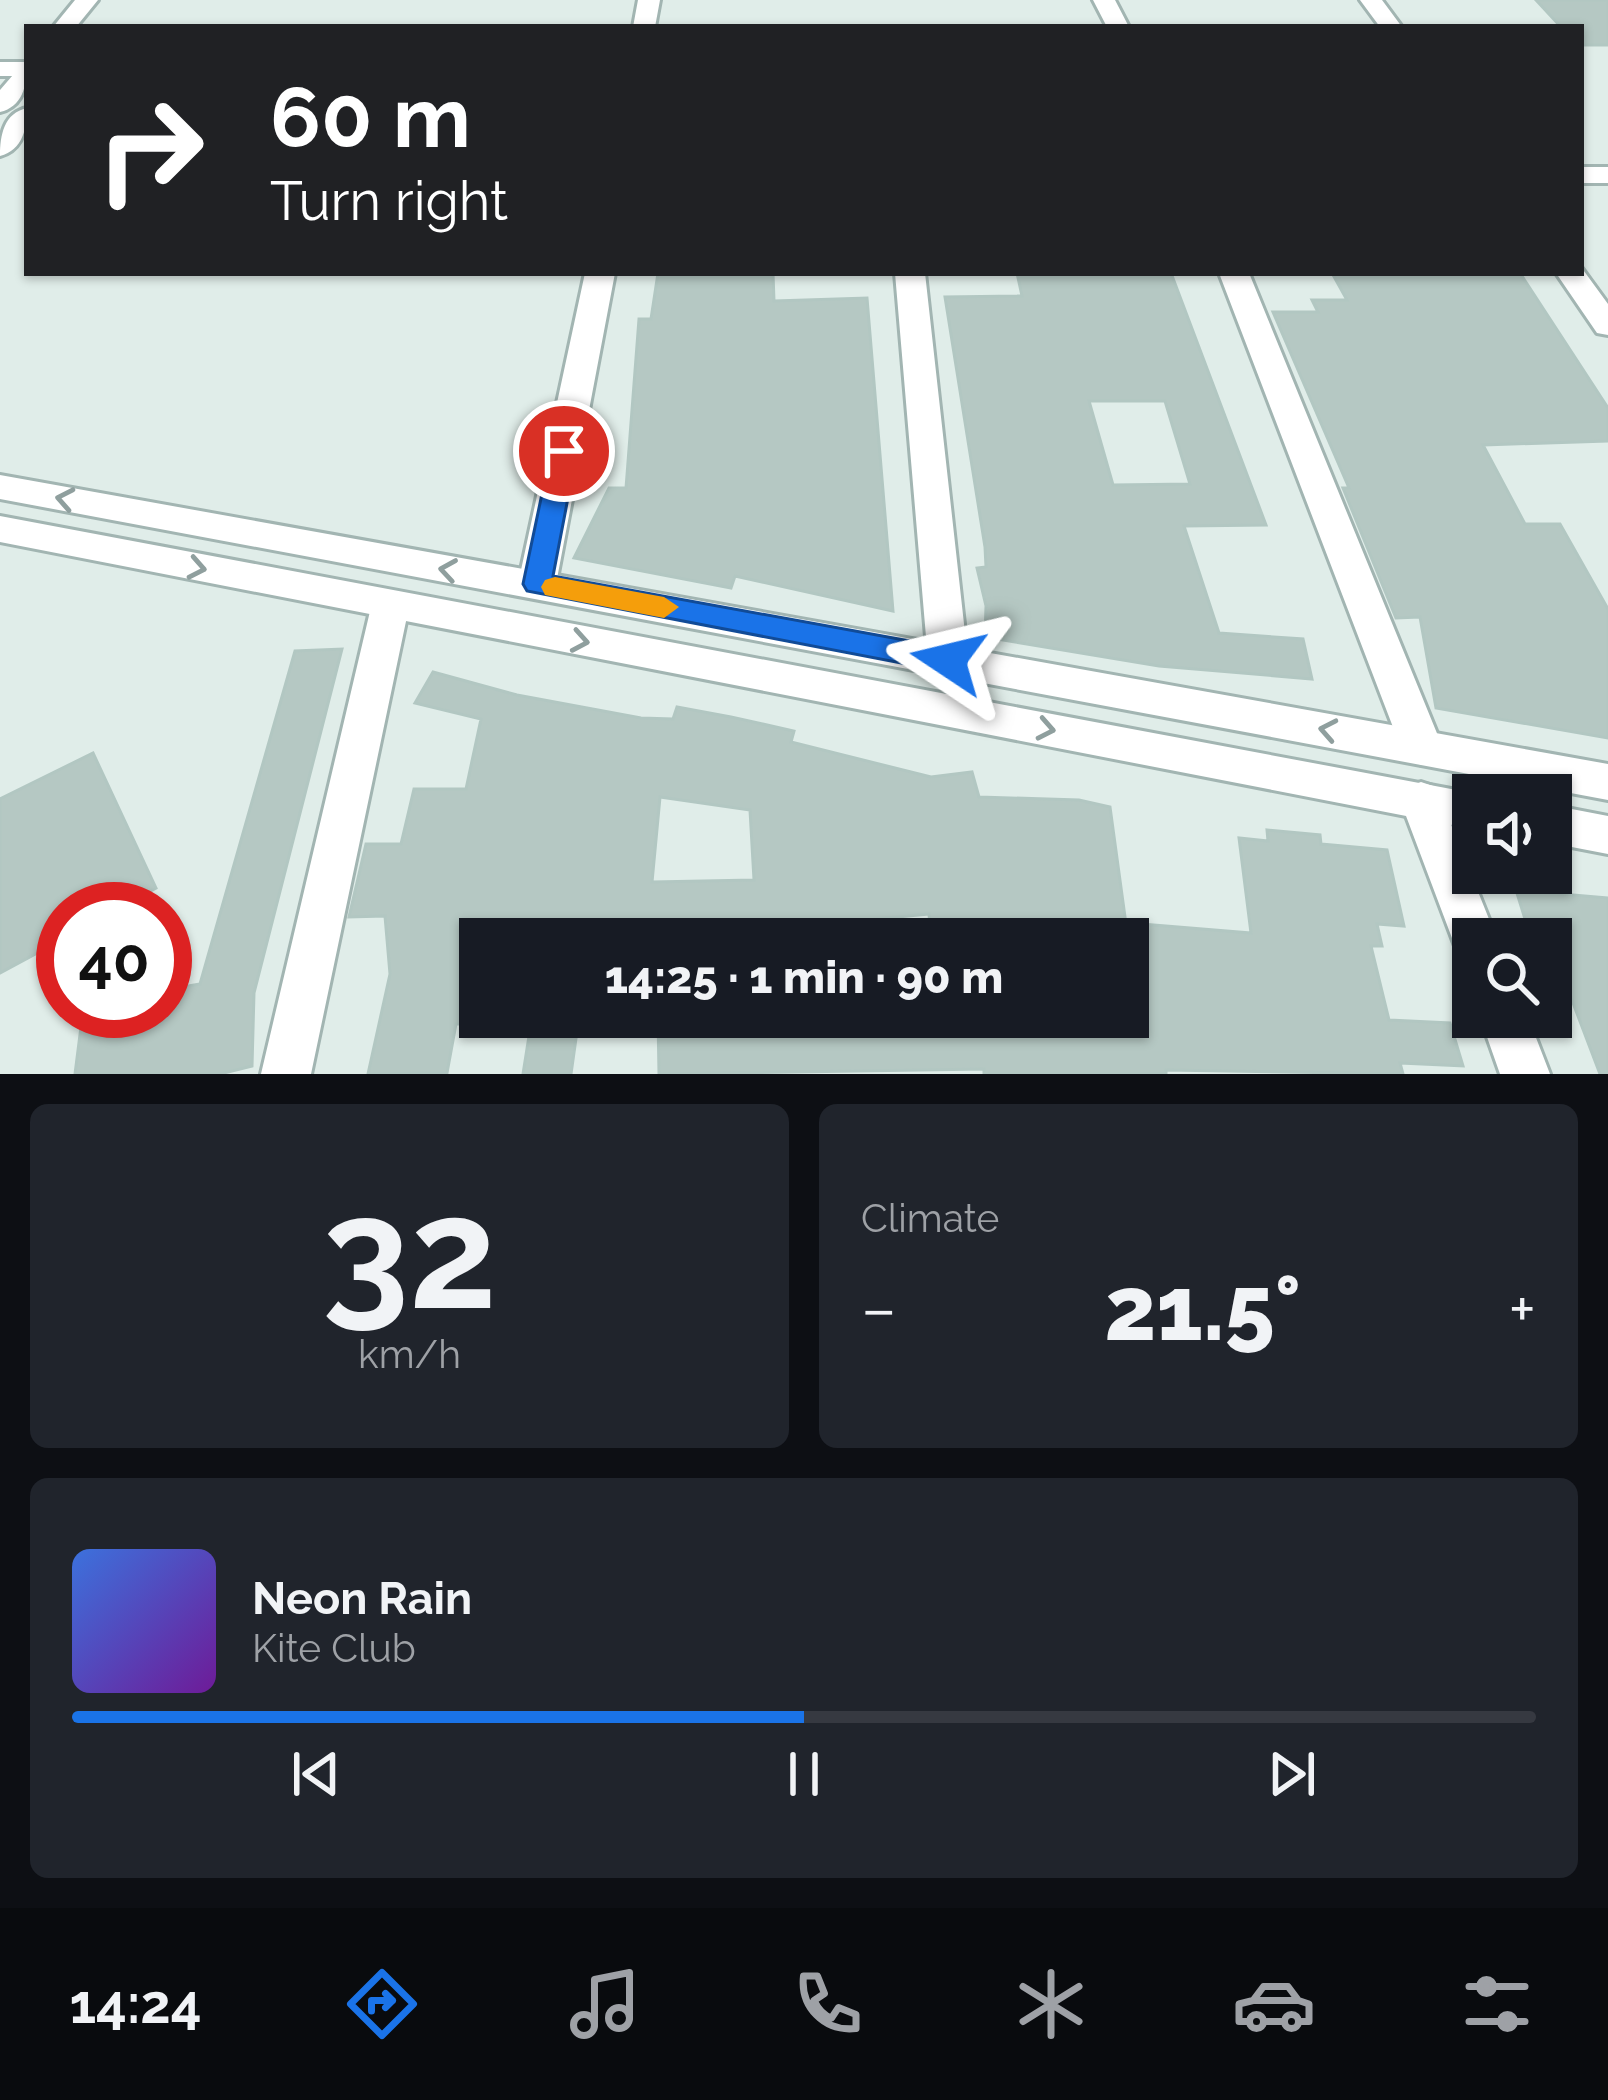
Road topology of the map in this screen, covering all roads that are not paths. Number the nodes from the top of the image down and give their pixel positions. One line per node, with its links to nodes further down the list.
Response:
1 (87, 0): 3 (street)
2 (112, 0): 4 (street)
3 (67, 24)
4 (92, 24)
5 (24, 75): 6 (street)
6 (0, 105)
7 (24, 120): 8 (street)
8 (0, 148)
9 (599, 276): 16 (street)
10 (910, 276): 18 (street)
11 (1235, 276): 19 (street)
12 (1573, 276): 13 (street)
13 (1608, 326)
14 (0, 487): 16 (street, one-way to 14)
15 (0, 529): 17 (street, one-way to 17)
16 (537, 584): 18 (street)
17 (390, 607): 21 (street, one-way to 21); 27 (street)
18 (948, 660): 19 (street, one-way to 18)
19 (1422, 748): 20 (street)
20 (1608, 782)
21 (1421, 800): 22 (street); 25 (street)
22 (1452, 806)
23 (1572, 828): 24 (street)
24 (1608, 835)
25 (1466, 918)
26 (1512, 1038): 28 (street)
27 (286, 1074)
28 (1525, 1074)

